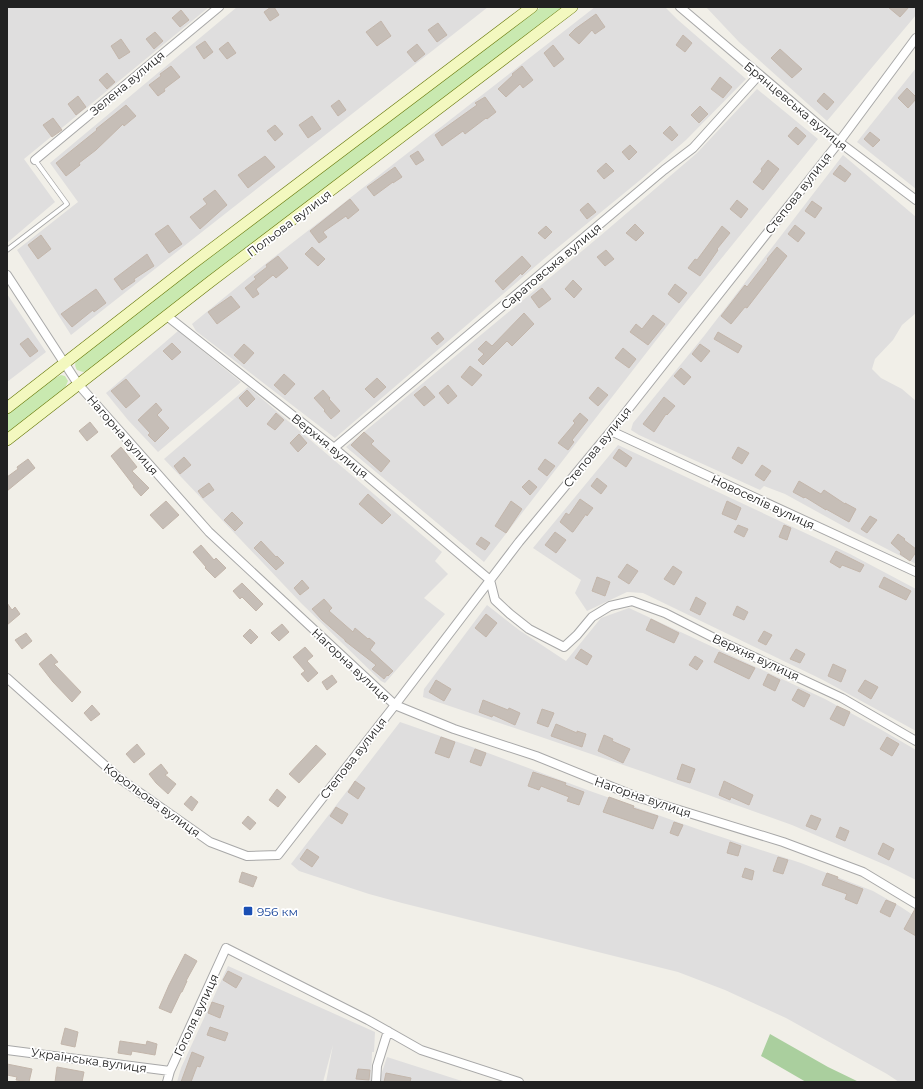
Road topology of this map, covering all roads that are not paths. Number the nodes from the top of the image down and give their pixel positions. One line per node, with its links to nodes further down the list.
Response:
1 (219, 7): 8 (street, Зелена вулиця)
2 (532, 7): 13 (main road)
3 (572, 7): 12 (main road, Польова вулиця)
4 (680, 7): 6 (street, Брянцевська вулиця)
5 (916, 38): 7 (street, Степова вулиця)
6 (759, 75): 7 (street, Брянцевська вулиця); 18 (street, Саратовська вулиця)
7 (839, 142): 9 (street, Брянцевська вулиця); 16 (street, Степова вулиця)
8 (35, 160): 10 (lane)
9 (916, 200)
10 (7, 250)
11 (7, 274): 13 (street, Нагорна вулиця)
12 (167, 316): 14 (main road, Польова вулиця); 18 (street, Верхня вулиця)
13 (64, 364): 14 (street, Нагорна вулиця); 15 (main road)
14 (78, 384): 17 (main road, Польова вулиця); 22 (street, Нагорна вулиця)
15 (7, 408)
16 (610, 431): 19 (street, Новоселів вулиця); 20 (street, Степова вулиця)
17 (7, 440)
18 (334, 448): 20 (street, Верхня вулиця)
19 (916, 572)
20 (490, 580): 22 (street, Степова вулиця); 23 (street, Верхня вулиця)
21 (7, 678): 24 (street, Корольова вулиця)
22 (395, 705): 24 (street, Степова вулиця); 25 (street, Нагорна вулиця)
23 (916, 741)
24 (278, 855)
25 (916, 904)
26 (388, 1031): 28 (street, Гоголя вулиця); 30 (street); 31 (street)
27 (7, 1050): 28 (street, Українська вулиця)
28 (170, 1071): 29 (street, Гоголя вулиця)
29 (167, 1082)
30 (376, 1082)
31 (519, 1082)

